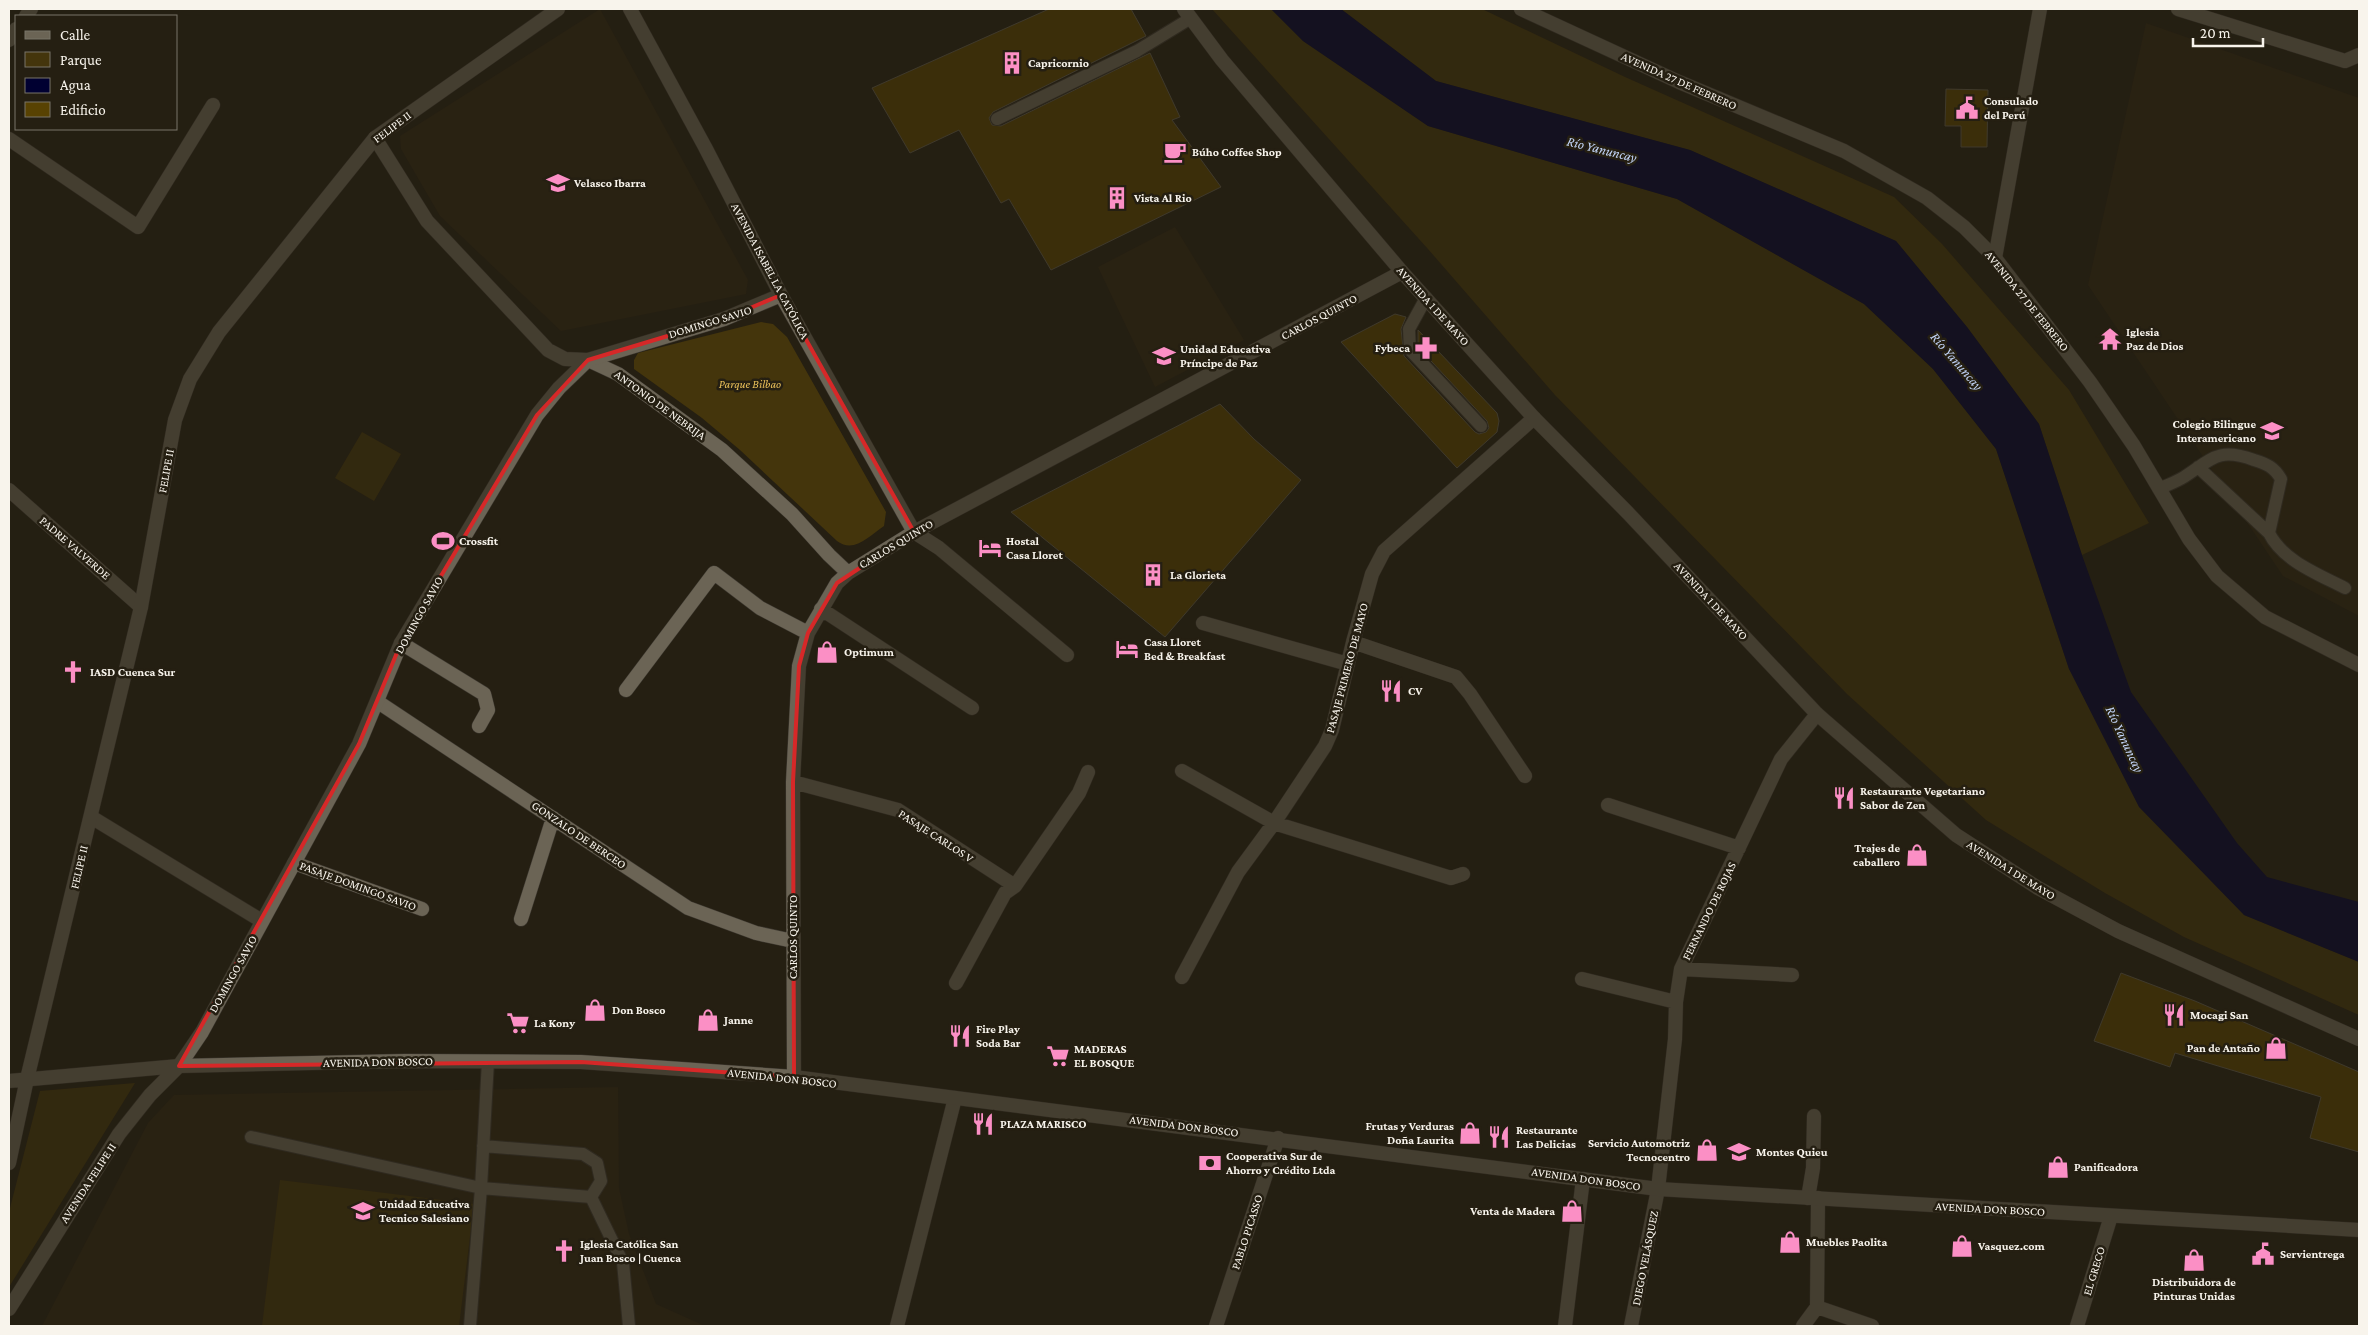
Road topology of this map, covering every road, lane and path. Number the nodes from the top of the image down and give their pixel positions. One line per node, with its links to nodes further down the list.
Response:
1 (558, 9): 10 (street, FELIPE II)
2 (630, 9): 14 (street, AVENIDA ISABEL LA CATÓLICA)
3 (1521, 9): 12 (street, AVENIDA 27 DE FEBRERO)
4 (2040, 9): 12 (street)
5 (2178, 9): 7 (street)
6 (1188, 13): 9 (lane); 13 (street, AVENIDA 1 DE MAYO)
7 (2359, 55)
8 (213, 105): 11 (street)
9 (997, 119)
10 (375, 138): 16 (street, ANTONIO DE NEBRIJA); 26 (street, FELIPE II)
11 (9, 139)
12 (1995, 258): 20 (street, AVENIDA 27 DE FEBRERO)
13 (1402, 272): 15 (street, AVENIDA 1 DE MAYO); 22 (street, CARLOS QUINTO)
14 (781, 295): 16 (street, DOMINGO SAVIO); 22 (street, AVENIDA ISABEL LA CATÓLICA)
15 (1426, 298): 17 (street, AVENIDA 1 DE MAYO); 18 (lane)
16 (588, 360): 24 (street, ANTONIO DE NEBRIJA); 31 (street, DOMINGO SAVIO)
17 (1534, 418): 30 (street, PASAJE PRIMERO DE MAYO); 38 (street, AVENIDA 1 DE MAYO)
18 (1481, 426)
19 (2198, 467): 20 (lane); 23 (lane); 23 (lane)
20 (2159, 488): 34 (street, AVENIDA 27 DE FEBRERO)
21 (9, 490): 26 (street, PADRE VALVERDE)
22 (914, 532): 24 (street, CARLOS QUINTO); 32 (street)
23 (2269, 533): 25 (lane)
24 (848, 572): 27 (street, CARLOS QUINTO)
25 (2345, 588)
26 (142, 607): 45 (street, FELIPE II)
27 (821, 609): 29 (street, CARLOS QUINTO); 37 (street)
28 (1203, 623): 33 (street)
29 (808, 633): 35 (street); 43 (street, CARLOS QUINTO)
30 (1353, 642): 33 (street, PASAJE PRIMERO DE MAYO); 42 (street)
31 (402, 643): 36 (street, DOMINGO SAVIO); 39 (street)
32 (1067, 655)
33 (1348, 664): 47 (street, PASAJE PRIMERO DE MAYO)
34 (2359, 665)
35 (626, 690)
36 (378, 702): 46 (street, GONZALO DE BERCEO); 49 (street, DOMINGO SAVIO)
37 (972, 708)
38 (1817, 714): 48 (street, FERNANDO DE ROJAS); 62 (street, AVENIDA 1 DE MAYO)
39 (479, 726)
40 (1182, 771): 47 (street)
41 (1088, 772): 51 (street)
42 (1525, 776)
43 (794, 782): 51 (street, PASAJE CARLOS V); 55 (street, CARLOS QUINTO)
44 (1608, 805): 48 (street)
45 (91, 817): 54 (street); 66 (street, FELIPE II)
46 (553, 818): 53 (street); 55 (street, GONZALO DE BERCEO)
47 (1274, 824): 50 (street); 58 (street, PASAJE PRIMERO DE MAYO)
48 (1739, 848): 56 (street, FERNANDO DE ROJAS)
49 (294, 863): 52 (street, PASAJE DOMINGO SAVIO); 54 (street, DOMINGO SAVIO)
50 (1463, 874)
51 (1015, 886): 60 (street)
52 (422, 909)
53 (521, 919)
54 (262, 921): 64 (street, DOMINGO SAVIO)
55 (793, 940): 65 (street, CARLOS QUINTO)
56 (1681, 969): 57 (street); 61 (street, FERNANDO DE ROJAS)
57 (1792, 975)
58 (1182, 977)
59 (1582, 979): 61 (street)
60 (956, 983)
61 (1676, 1002): 76 (street, FERNANDO DE ROJAS)
62 (2359, 1039)
63 (488, 1061): 64 (street, AVENIDA DON BOSCO); 65 (street, AVENIDA DON BOSCO); 72 (lane)
64 (179, 1066): 66 (street, AVENIDA DON BOSCO); 82 (street, AVENIDA FELIPE II)
65 (794, 1077): 68 (street, AVENIDA DON BOSCO)
66 (27, 1079): 67 (street, AVENIDA DON BOSCO); 73 (street)
67 (9, 1081)
68 (956, 1098): 71 (street, AVENIDA DON BOSCO); 85 (street)
69 (1814, 1116): 78 (street)
70 (251, 1137): 75 (lane)
71 (1278, 1138): 74 (street, AVENIDA DON BOSCO); 86 (street, PABLO PICASSO)
72 (483, 1146): 75 (lane); 77 (lane)
73 (9, 1164)
74 (1583, 1179): 76 (street, AVENIDA DON BOSCO); 87 (street)
75 (481, 1188): 77 (lane); 83 (lane)
76 (1658, 1189): 78 (street, AVENIDA DON BOSCO); 88 (street, DIEGO VELÁSQUEZ)
77 (591, 1197): 84 (lane)
78 (1813, 1198): 79 (street, AVENIDA DON BOSCO); 81 (street)
79 (2111, 1216): 80 (street, AVENIDA DON BOSCO); 91 (street, EL GRECO)
80 (2359, 1230)
81 (1817, 1307): 89 (street); 90 (street)
82 (9, 1309)
83 (470, 1326)
84 (629, 1326)
85 (896, 1326)
86 (1216, 1326)
87 (1566, 1326)
88 (1631, 1326)
89 (1803, 1326)
90 (1872, 1326)
91 (2077, 1326)

